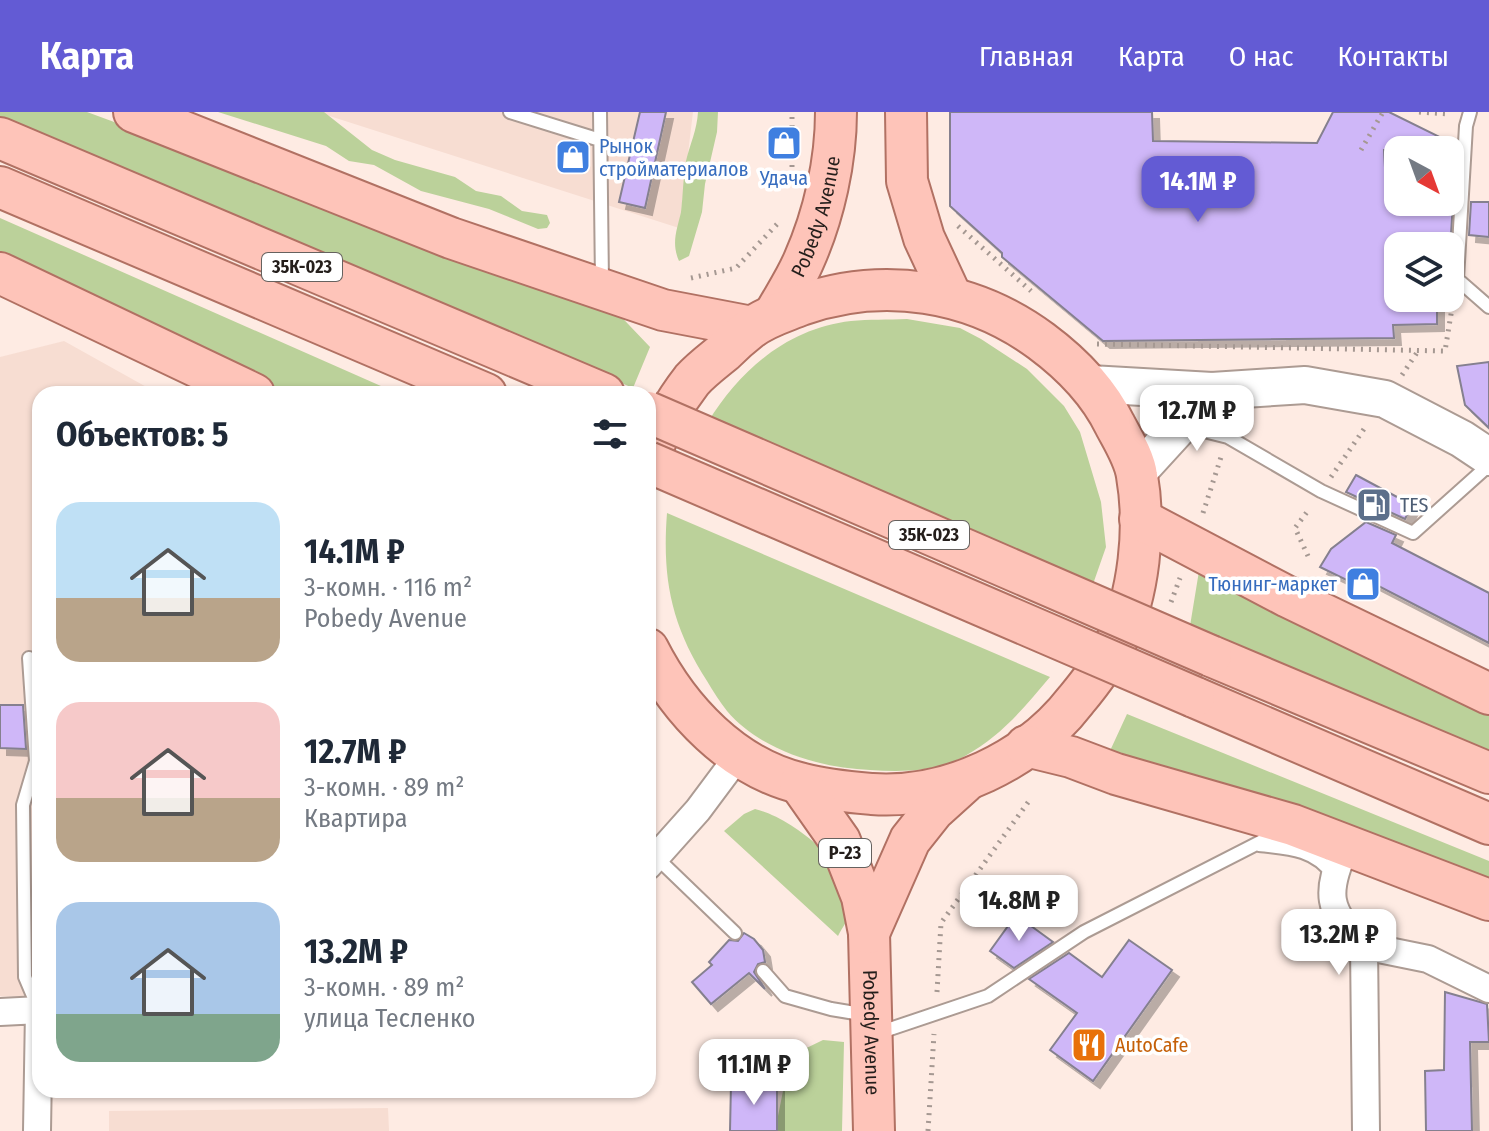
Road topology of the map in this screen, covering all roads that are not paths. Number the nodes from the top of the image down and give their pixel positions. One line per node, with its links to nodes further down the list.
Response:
1 (134, 112): 11 (main road)
2 (510, 112): 8 (lane)
3 (600, 112): 8 (lane)
4 (836, 112): 14 (main road, Pobedy Avenue)
5 (906, 112): 12 (main road)
6 (1469, 113): 13 (lane)
7 (0, 138): 18 (main road, 35К-023)
8 (600, 140): 11 (lane)
9 (0, 187): 17 (main road, 35К-023)
10 (0, 273): 16 (main road)
11 (602, 291): 14 (main road)
12 (951, 296): 14 (main road); 15 (main road)
13 (1489, 307)
14 (763, 321): 22 (main road)
15 (1090, 384): 19 (street); 26 (main road)
16 (237, 386)
17 (467, 386)
18 (585, 386)
19 (1212, 391): 21 (street); 23 (street)
20 (656, 415): 34 (main road, 35К-023, bridge)
21 (1181, 426): 25 (lane); 26 (street)
22 (656, 439)
23 (1489, 457)
24 (656, 464): 38 (main road, 35К-023, bridge)
25 (1489, 465)
26 (1137, 473): 27 (main road)
27 (1140, 519): 31 (main road); 32 (main road)
28 (29, 658): 30 (lane)
29 (656, 665): 33 (main road)
30 (32, 692)
31 (1489, 694)
32 (1026, 746): 36 (main road); 39 (main road)
33 (739, 755): 37 (main road); 41 (street)
34 (1489, 773)
35 (32, 779): 50 (lane)
36 (967, 781): 37 (main road); 46 (main road, Pobedy Avenue / Р-23)
37 (800, 784): 46 (main road, Pobedy Avenue / Р-23)
38 (1489, 824)
39 (1293, 825): 40 (lane); 42 (main road)
40 (1259, 845): 42 (lane); 53 (lane)
41 (656, 857)
42 (1339, 860): 44 (main road); 47 (street)
43 (656, 864): 45 (lane)
44 (1489, 900)
45 (735, 933)
46 (869, 933): 53 (main road, Pobedy Avenue)
47 (1364, 946): 49 (street); 57 (street)
48 (763, 971): 53 (lane)
49 (1489, 989)
50 (32, 992)
51 (32, 1010): 52 (street)
52 (0, 1012)
53 (872, 1025): 56 (main road, Pobedy Avenue)
54 (38, 1098): 55 (street)
55 (37, 1131)
56 (874, 1131)
57 (1366, 1131)

